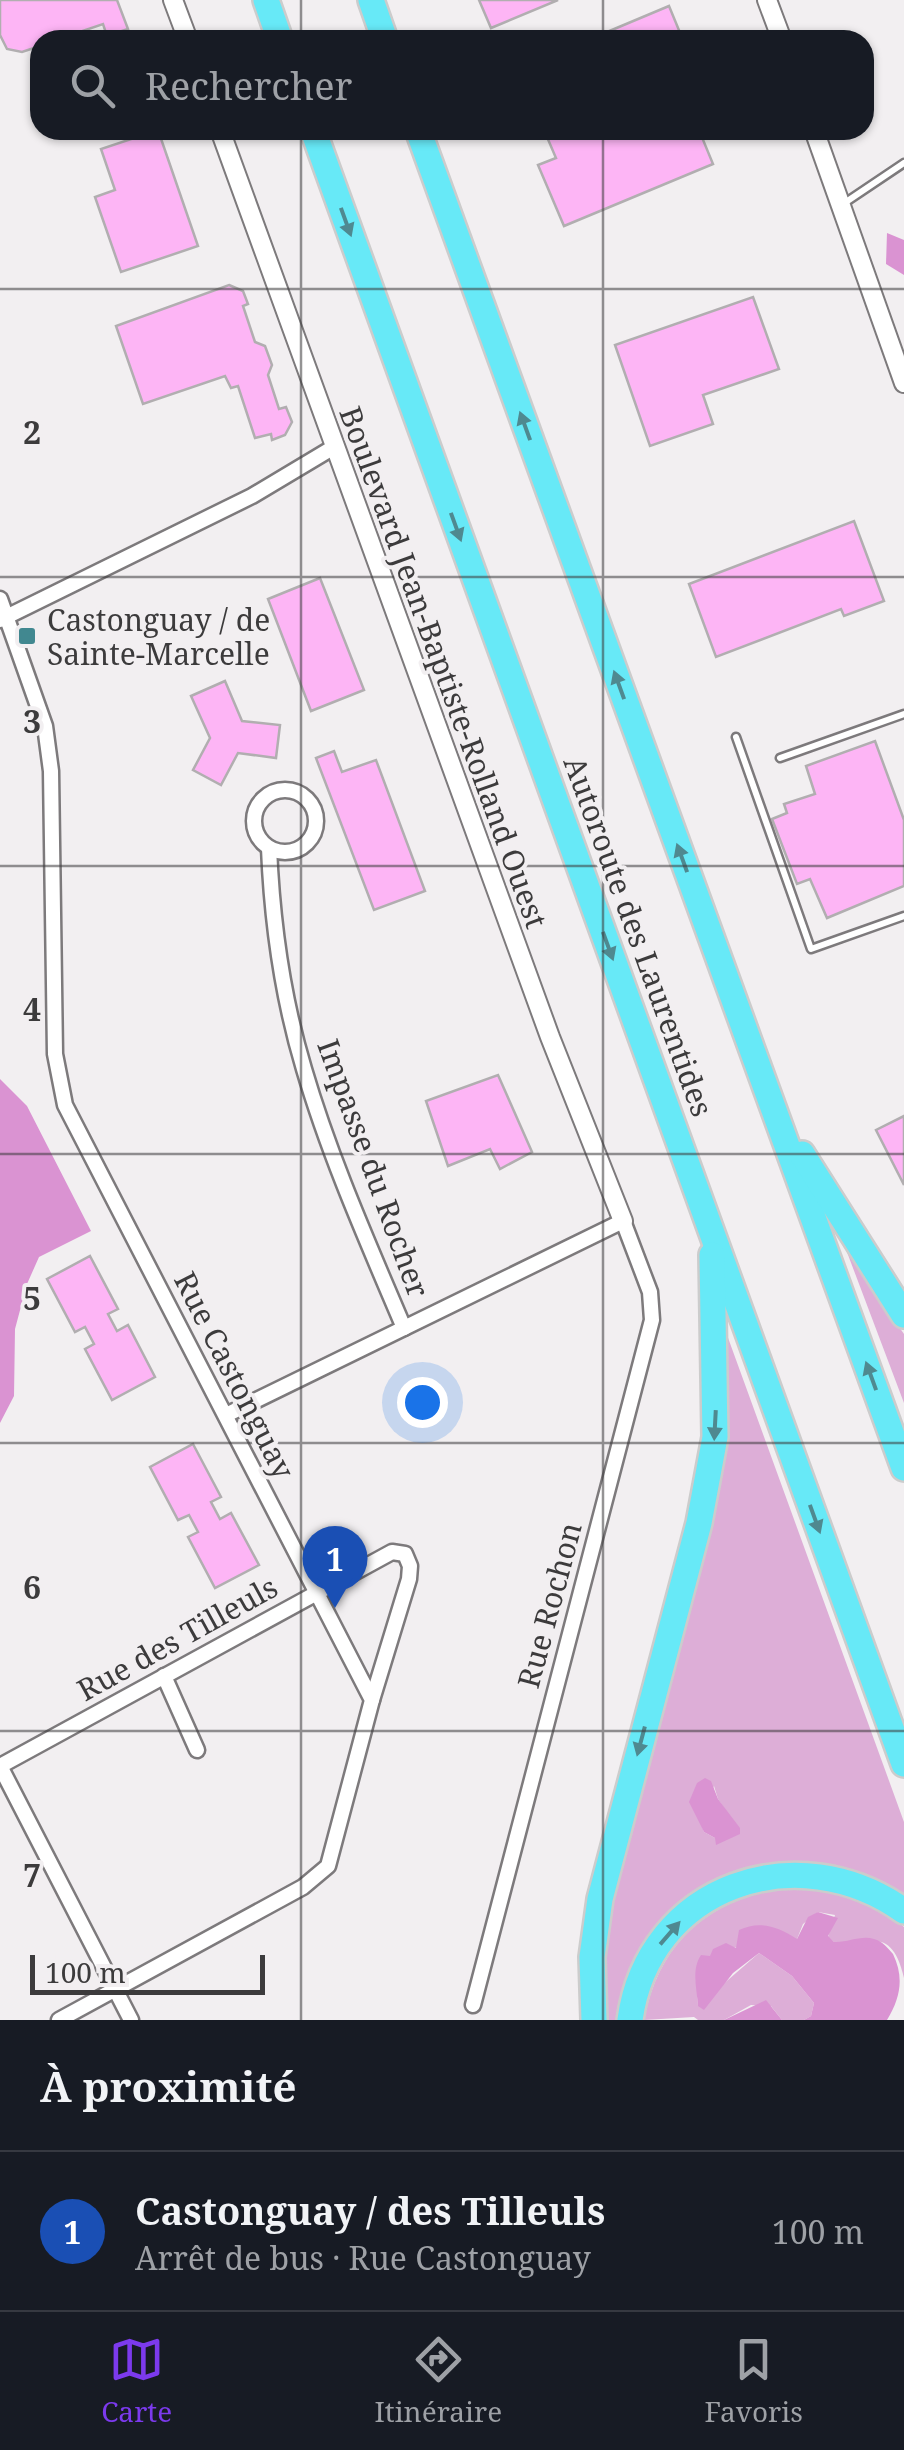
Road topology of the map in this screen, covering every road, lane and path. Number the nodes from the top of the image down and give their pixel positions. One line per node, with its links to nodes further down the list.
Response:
1 (173, 0): 5 (street)
2 (266, 0): 6 (highway)
3 (371, 0): 7 (highway)
4 (768, 0): 8 (street)
5 (184, 30)
6 (276, 30)
7 (382, 30)
8 (778, 30)
9 (224, 140): 16 (street, Boulevard Jean-Baptiste-Rolland Ouest)
10 (317, 140): 26 (highway, Autoroute des Laurentides, one-way to 26)
11 (422, 140): 24 (highway, one-way to 11)
12 (818, 140): 14 (street)
13 (904, 162): 14 (lane)
14 (841, 206): 15 (street)
15 (904, 383)
16 (334, 447): 18 (street); 25 (street, Boulevard Jean-Baptiste-Rolland Ouest)
17 (0, 599): 18 (street, Rue Castonguay)
18 (2, 619): 29 (street, Rue Castonguay)
19 (904, 714): 21 (lane)
20 (736, 737): 23 (lane)
21 (780, 758)
22 (269, 848): 22 (street, Impasse du Rocher); 28 (street, Impasse du Rocher)
23 (904, 916)
24 (774, 1107): 27 (highway); 30 (highway, one-way to 24)
25 (623, 1221): 28 (street); 39 (street, Rue Rochon)
26 (712, 1230): 35 (highway, Autoroute des Laurentides, one-way to 35); 42 (highway, one-way to 42)
27 (904, 1315)
28 (404, 1328): 29 (street)
29 (226, 1415): 31 (street, Rue Castonguay)
30 (904, 1468)
31 (316, 1593): 32 (street, Rue des Tilleuls); 33 (street, Rue Castonguay); 33 (street, Rue des Tilleuls)
32 (164, 1676): 34 (street); 36 (street, Rue des Tilleuls)
33 (372, 1700): 38 (street)
34 (197, 1750)
35 (904, 1764)
36 (0, 1766): 38 (street)
37 (904, 1911): 43 (highway, one-way to 37)
38 (117, 1990): 40 (street); 41 (street)
39 (474, 2005)
40 (60, 2020)
41 (131, 2020)
42 (594, 2020)
43 (630, 2020)

